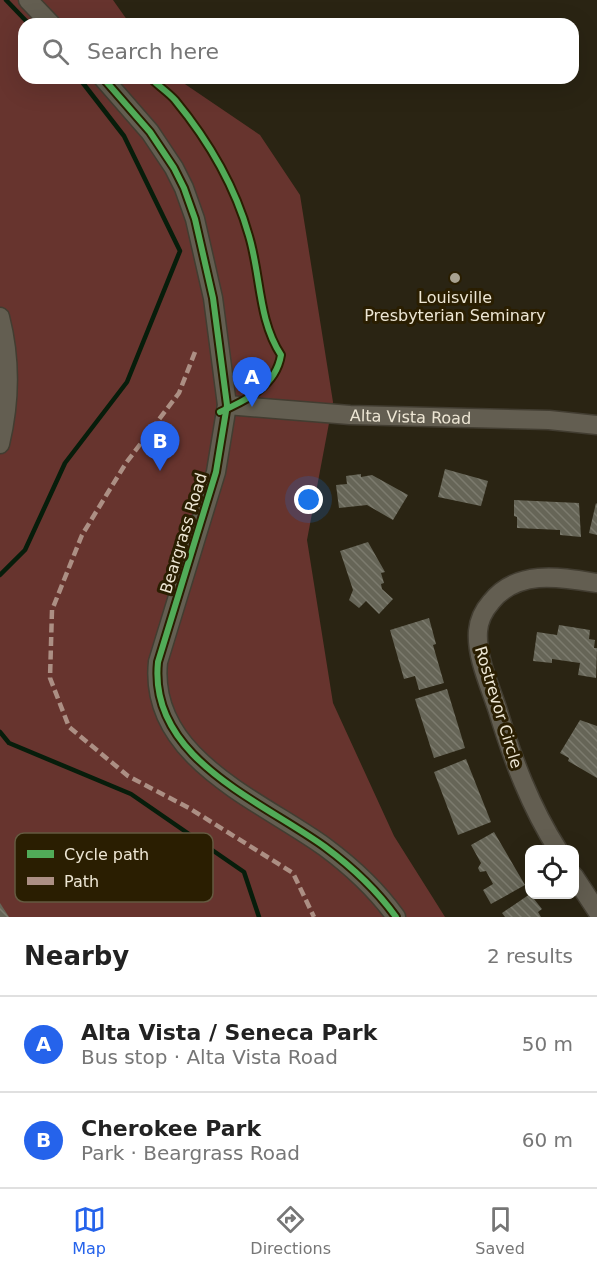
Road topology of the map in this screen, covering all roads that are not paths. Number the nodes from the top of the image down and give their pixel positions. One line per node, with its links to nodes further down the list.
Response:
1 (28, 0): 2 (street)
2 (45, 18)
3 (108, 84): 5 (street, Beargrass Road)
4 (0, 317): 7 (street)
5 (227, 405): 6 (street, Alta Vista Road); 13 (street, Beargrass Road)
6 (597, 424)
7 (2, 425): 8 (street)
8 (0, 444)
9 (597, 583): 10 (street, Rostrevor Circle)
10 (556, 845)
11 (579, 884): 12 (street)
12 (597, 911)
13 (396, 917)

